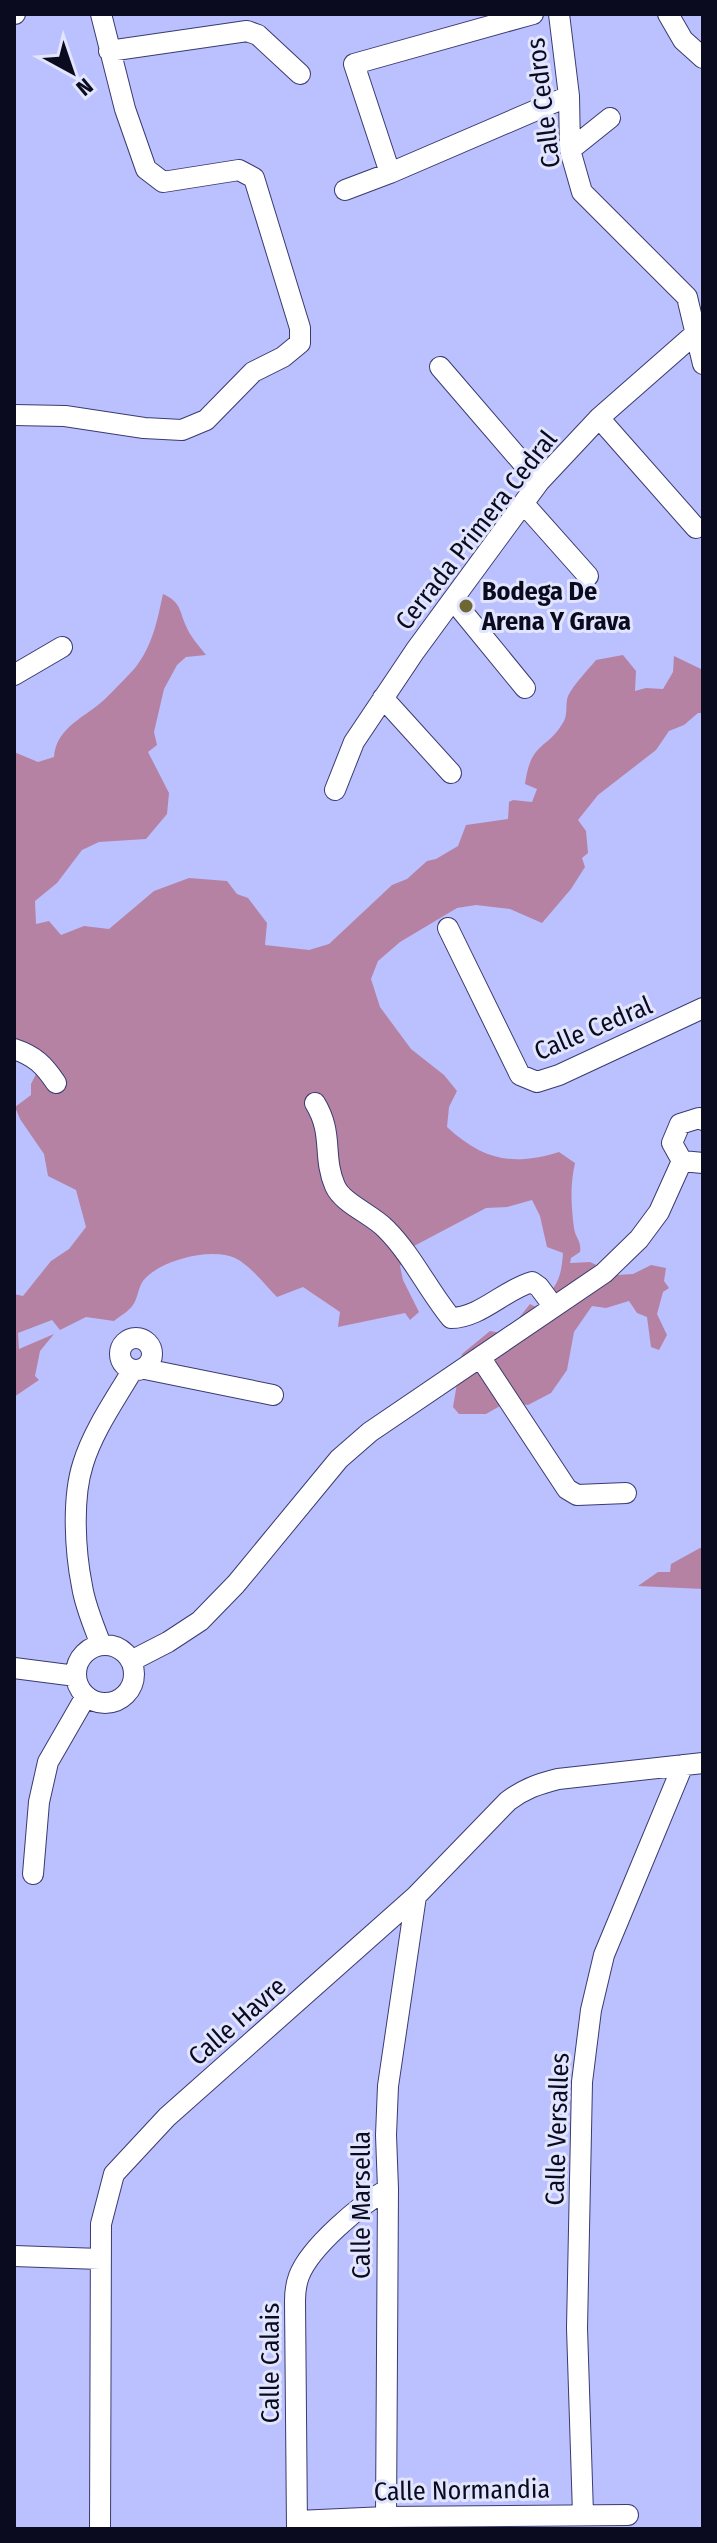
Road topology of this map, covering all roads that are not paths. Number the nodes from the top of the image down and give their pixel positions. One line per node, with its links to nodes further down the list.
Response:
1 (101, 14): 5 (street)
2 (533, 14): 11 (street)
3 (559, 14): 8 (street, Calle Cedros)
4 (668, 14): 6 (street)
5 (109, 51): 7 (street); 16 (street)
6 (703, 58)
7 (300, 74)
8 (569, 96): 10 (street, Calle Cedros); 11 (street)
9 (610, 118): 10 (street)
10 (570, 150): 13 (street, Calle Cedros)
11 (390, 173): 12 (street)
12 (345, 190)
13 (697, 332): 14 (street, Calle Cedros); 17 (street, Cerrada Primera Cedral)
14 (703, 364)
15 (440, 367): 18 (street)
16 (14, 415)
17 (599, 418): 18 (street, Cerrada Primera Cedral); 20 (street)
18 (539, 482): 19 (street, Cerrada Primera Cedral)
19 (524, 504): 21 (street); 22 (street, Cerrada Primera Cedral)
20 (696, 528)
21 (588, 576)
22 (453, 600): 25 (street); 26 (street, Cerrada Primera Cedral)
23 (62, 647): 24 (street)
24 (14, 675)
25 (525, 688)
26 (383, 698): 27 (street); 28 (street, Cerrada Primera Cedral)
27 (451, 773)
28 (335, 790)
29 (448, 928): 30 (street, Calle Cedral)
30 (703, 1008)
31 (14, 1049): 32 (street)
32 (56, 1083)
33 (315, 1103): 37 (street)
34 (703, 1120): 35 (street)
35 (682, 1161): 36 (street); 37 (street)
36 (703, 1163)
37 (554, 1307): 38 (street)
38 (480, 1357): 40 (street); 42 (street)
39 (273, 1395): 41 (street)
40 (626, 1493)
41 (101, 1645): 42 (street); 44 (street)
42 (131, 1661): 45 (street)
43 (14, 1668): 44 (street)
44 (76, 1676): 45 (street)
45 (86, 1696): 47 (street)
46 (693, 1764): 48 (street, Calle Havre); 52 (street, Calle Versalles)
47 (33, 1874)
48 (416, 1896): 49 (street, Calle Marsella); 51 (street, Calle Havre)
49 (388, 2189): 54 (street, Calle Marsella); 55 (street, Calle Calais)
50 (14, 2256): 51 (street)
51 (100, 2259): 56 (street, Calle Havre)
52 (583, 2514): 53 (street, Calle Normandia); 54 (street, Calle Normandia)
53 (628, 2515)
54 (386, 2517): 55 (street, Calle Normandia)
55 (297, 2525)
56 (100, 2529)

